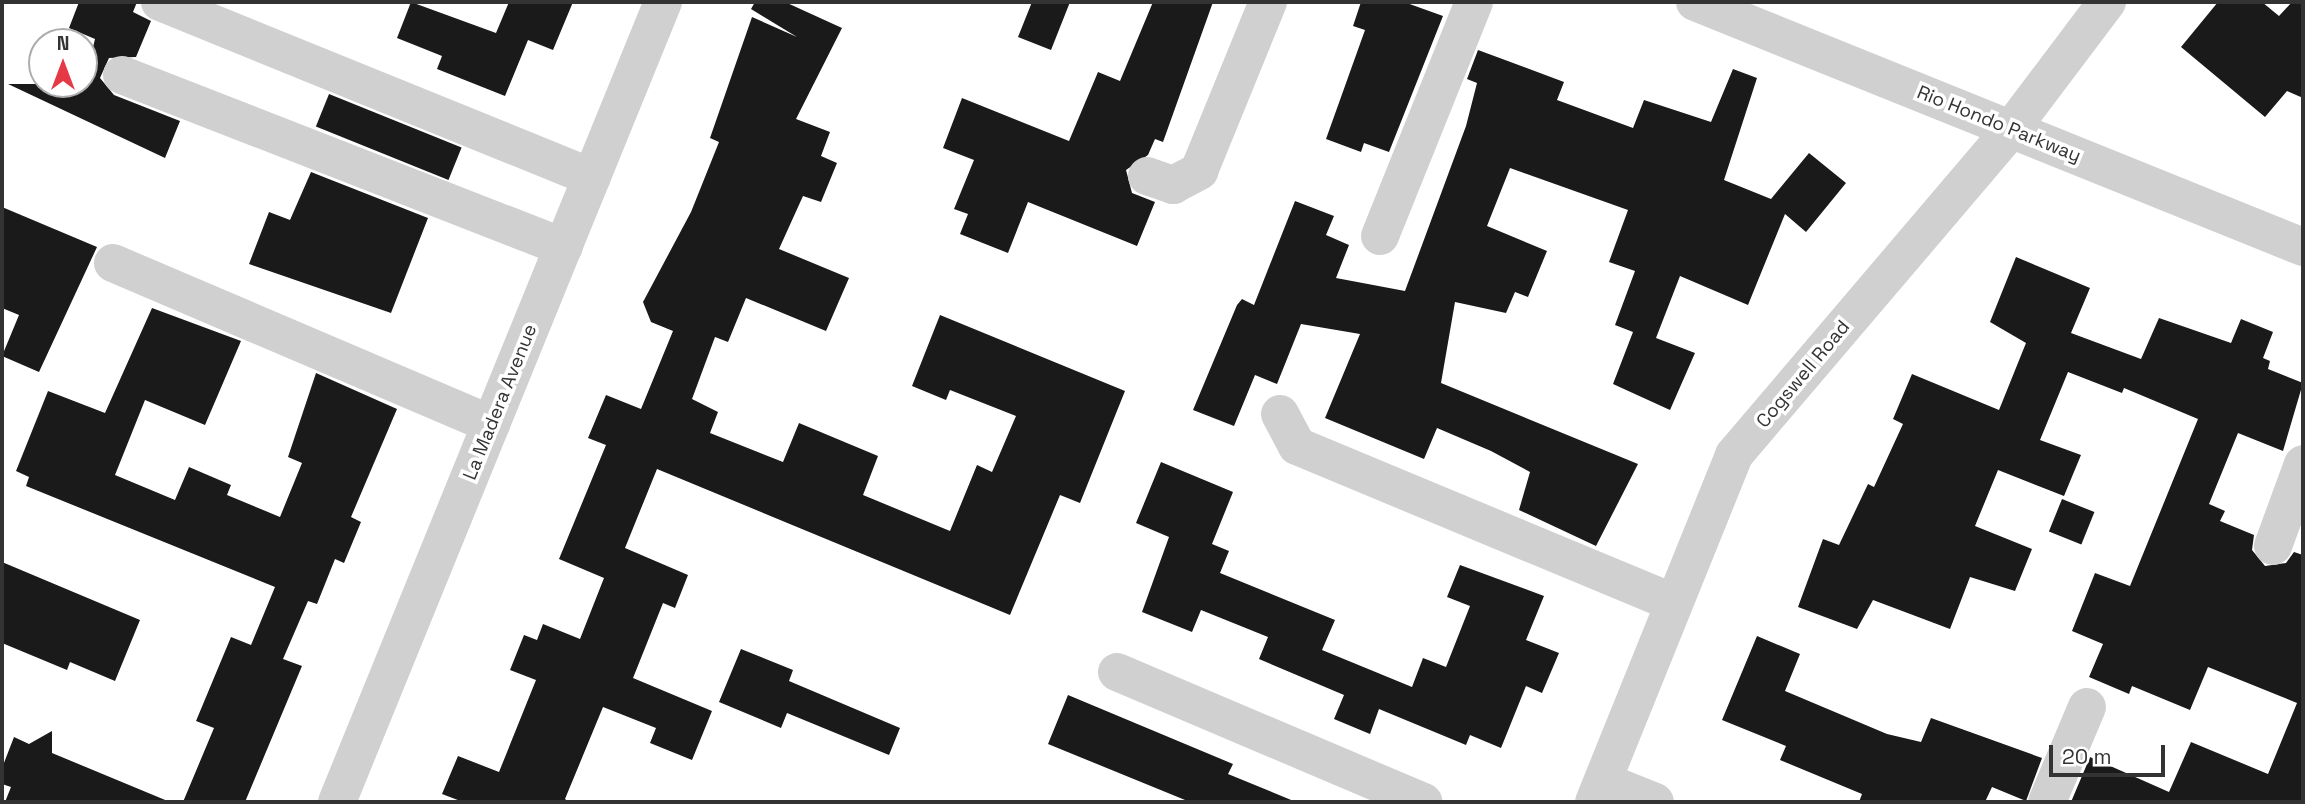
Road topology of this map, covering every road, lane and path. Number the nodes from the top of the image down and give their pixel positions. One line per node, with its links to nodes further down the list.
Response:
1 (160, 2): 10 (street)
2 (663, 2): 10 (street, La Madera Avenue)
3 (1268, 2): 9 (street)
4 (1474, 2): 11 (street)
5 (1695, 2): 8 (street, Rio Hondo Parkway)
6 (2107, 2): 8 (street, Cogswell Road)
7 (122, 75): 12 (street)
8 (2012, 128): 13 (street, Rio Hondo Parkway); 19 (street, Cogswell Road)
9 (1147, 176)
10 (592, 177): 12 (street, La Madera Avenue)
11 (1380, 236)
12 (564, 247): 16 (street, La Madera Avenue)
13 (2303, 247)
14 (113, 263): 16 (street)
15 (1280, 414): 19 (street)
16 (491, 424): 23 (street, La Madera Avenue)
17 (2303, 464): 18 (street)
18 (2273, 546)
19 (1675, 603): 22 (street, Cogswell Road)
20 (1117, 672): 24 (street)
21 (2087, 707): 26 (street)
22 (1598, 791): 25 (street)
23 (337, 802)
24 (1424, 802)
25 (1655, 802)
26 (2047, 802)

